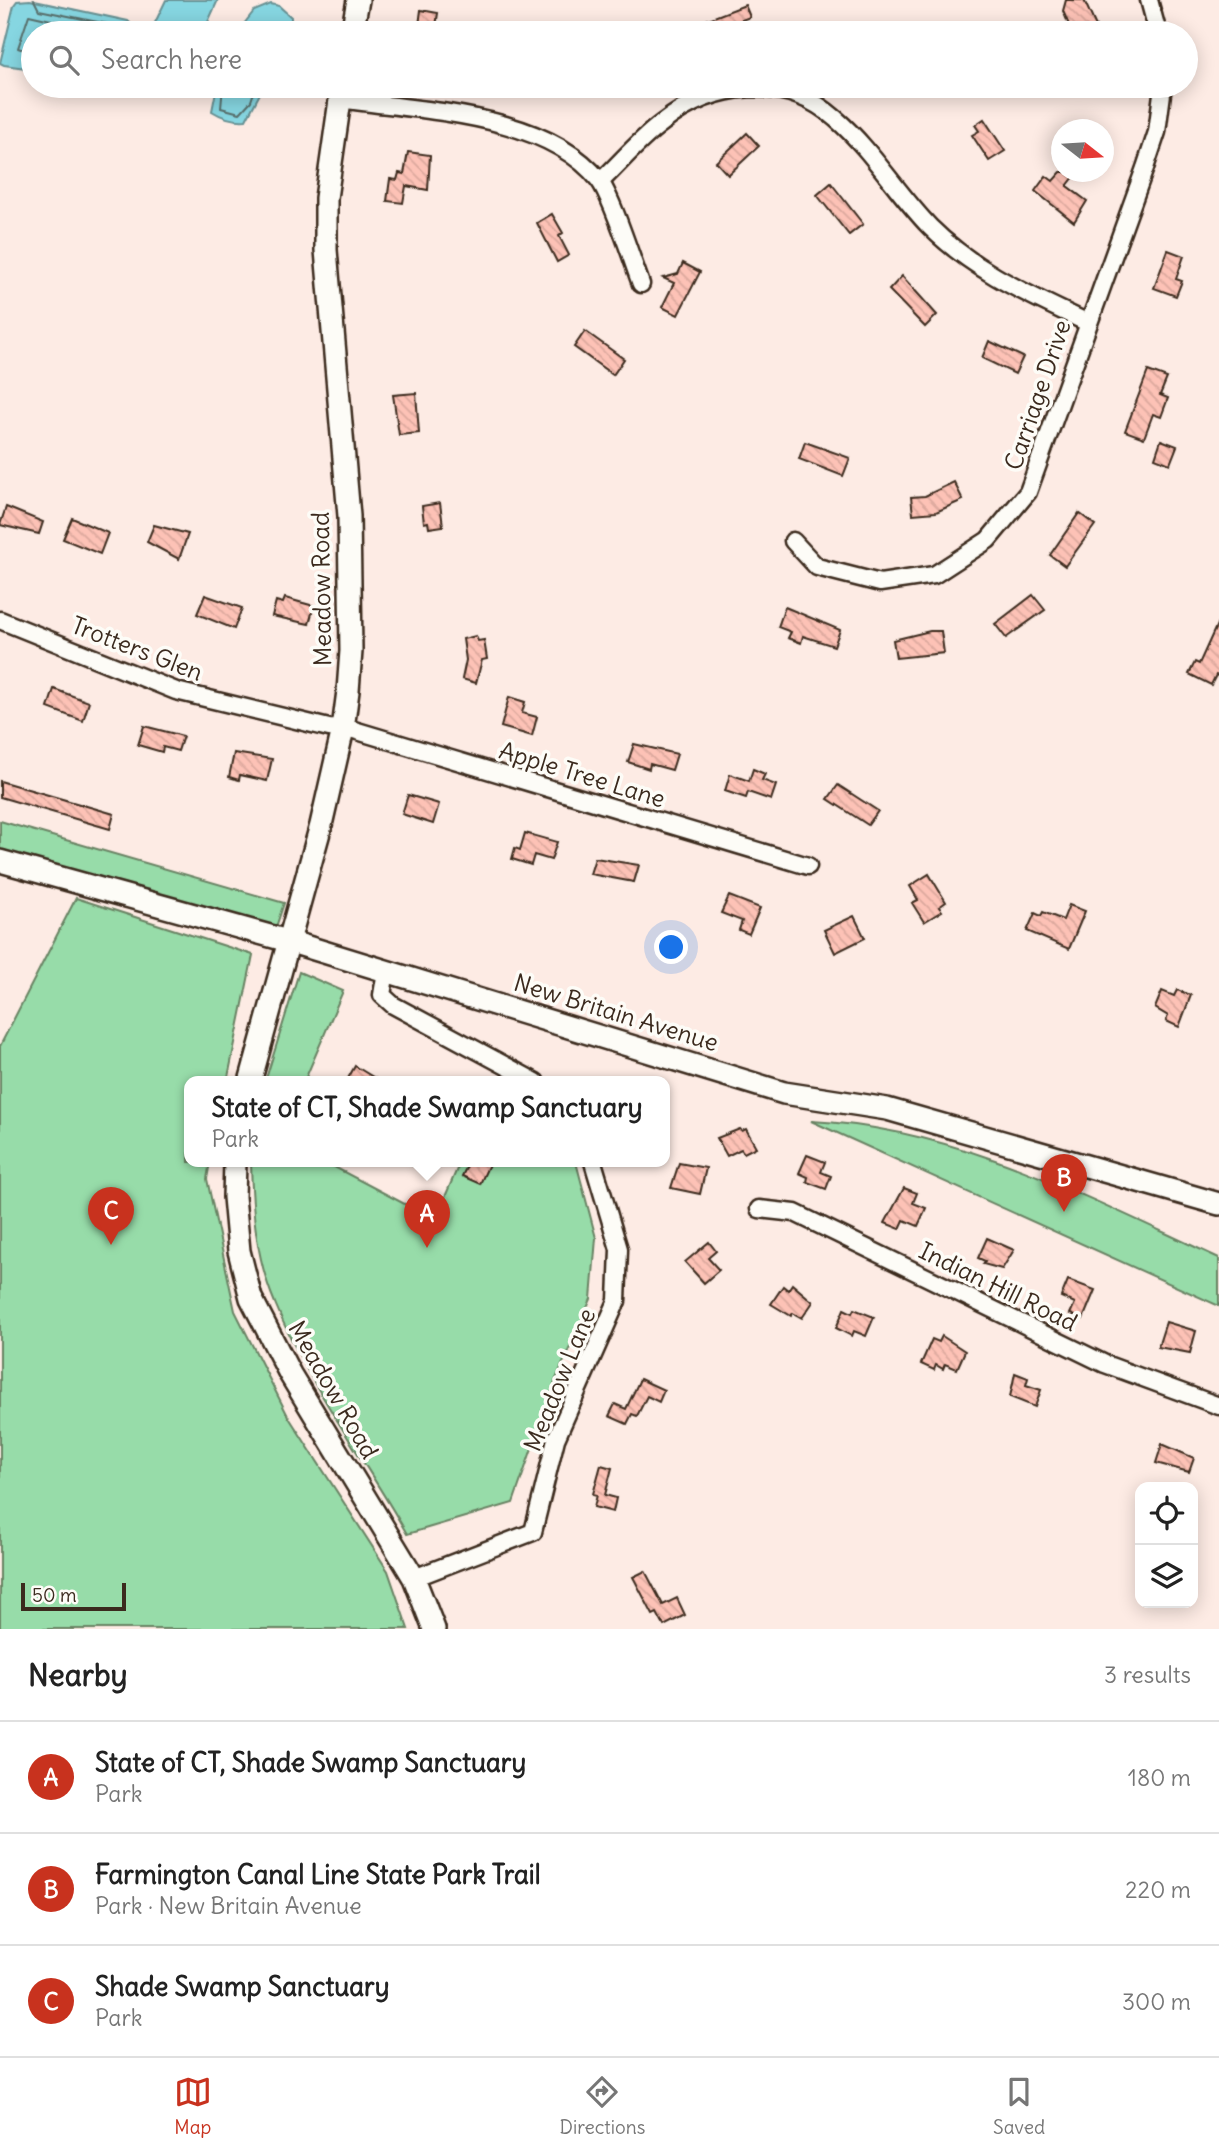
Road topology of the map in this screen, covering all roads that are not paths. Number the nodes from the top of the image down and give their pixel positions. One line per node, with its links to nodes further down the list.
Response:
1 (358, 0): 3 (street)
2 (1149, 0): 4 (street)
3 (354, 21)
4 (1155, 21)
5 (340, 98): 15 (street, Meadow Road)
6 (366, 98): 10 (street)
7 (707, 98): 10 (street)
8 (801, 98): 12 (street)
9 (1161, 98): 12 (street, Carriage Drive)
10 (601, 181): 11 (street)
11 (641, 284)
12 (1088, 323): 13 (street, Carriage Drive)
13 (793, 541)
14 (0, 620): 15 (street, Trotters Glen)
15 (343, 729): 17 (street, Apple Tree Lane); 18 (street, Meadow Road)
16 (0, 862): 18 (street, New Britain Avenue)
17 (808, 866)
18 (288, 941): 19 (street, New Britain Avenue); 20 (street, Meadow Road)
19 (386, 971): 21 (street); 24 (street, New Britain Avenue)
20 (252, 1076)
21 (525, 1076)
22 (235, 1167): 27 (street, Meadow Road)
23 (594, 1167): 27 (street, Meadow Lane)
24 (1219, 1204)
25 (759, 1209): 26 (street, Indian Hill Road)
26 (1219, 1406)
27 (414, 1578): 28 (street, Meadow Road)
28 (434, 1629)

